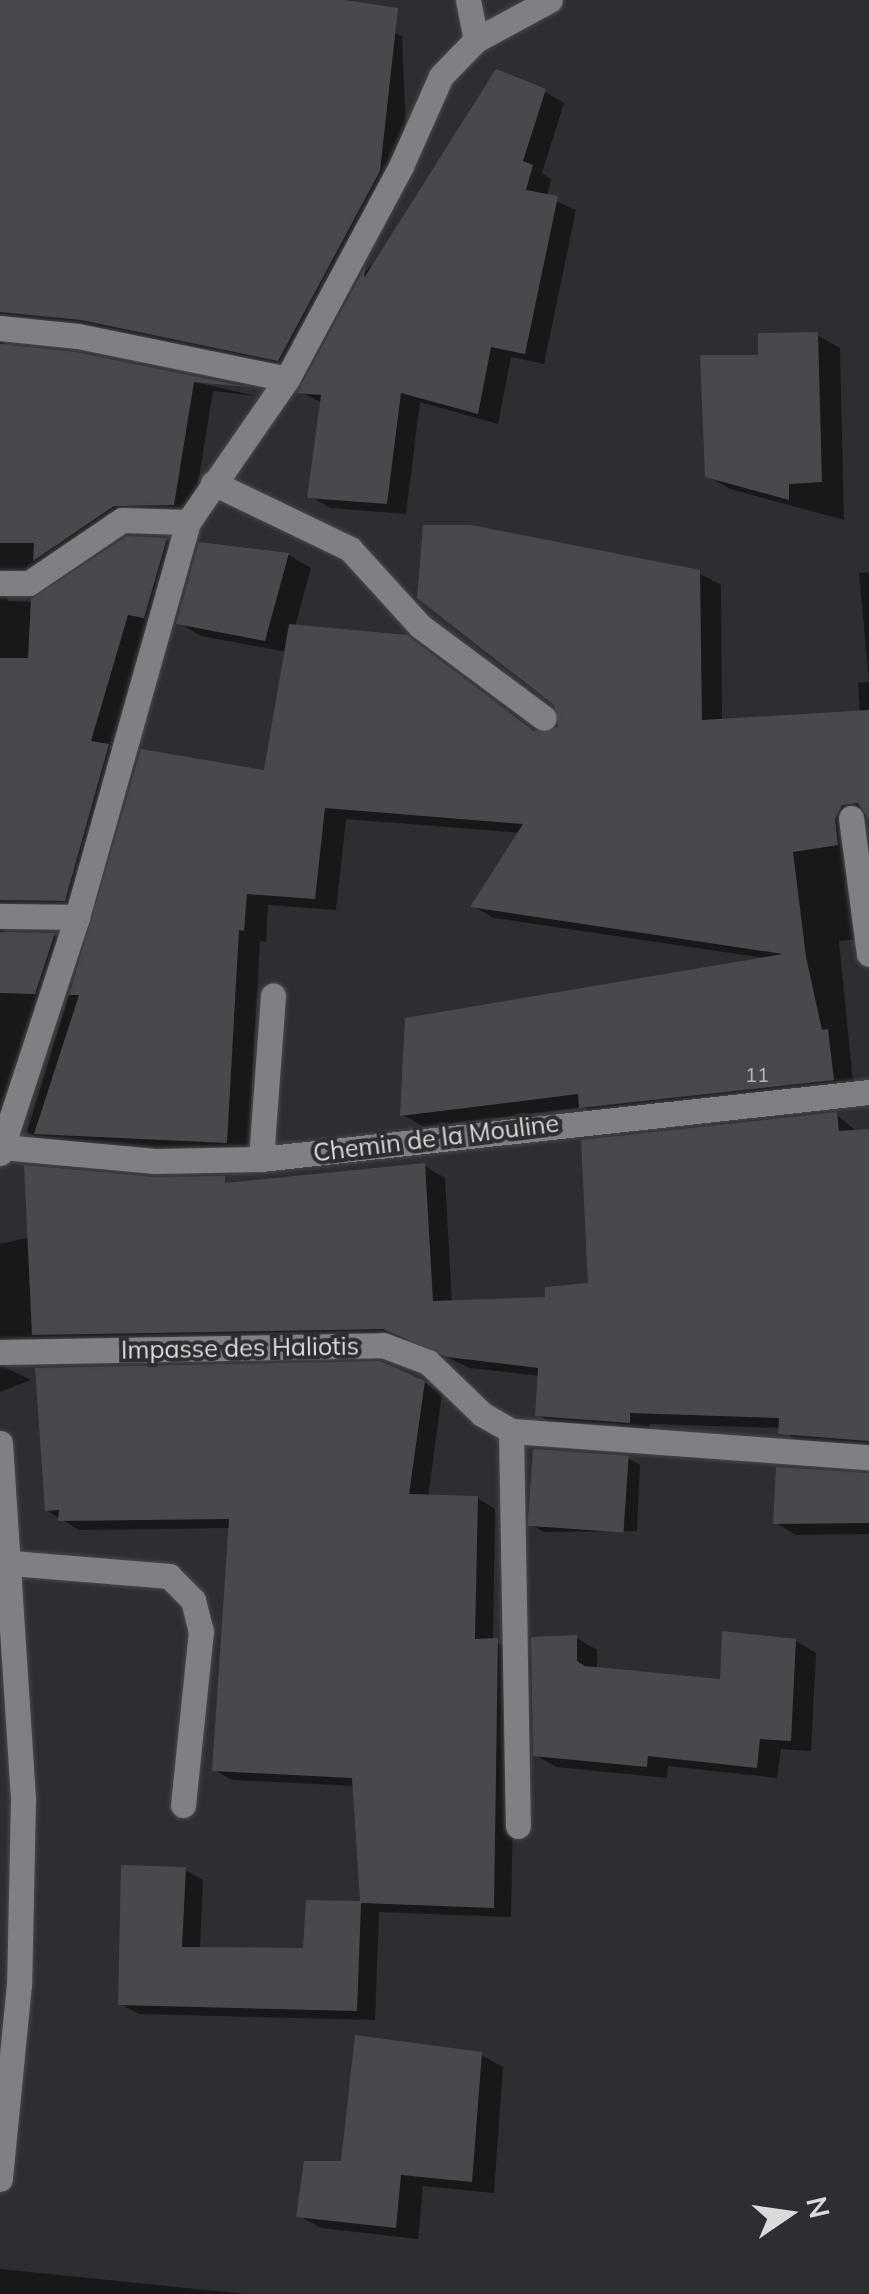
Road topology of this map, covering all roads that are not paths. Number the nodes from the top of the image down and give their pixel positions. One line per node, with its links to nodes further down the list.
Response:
1 (468, 0): 3 (street)
2 (550, 0): 3 (street)
3 (476, 40): 5 (street)
4 (0, 328): 5 (street)
5 (288, 379): 6 (street)
6 (213, 483): 7 (street); 9 (street)
7 (188, 522): 8 (street); 12 (street)
8 (0, 584)
9 (544, 718)
10 (851, 818): 13 (street)
11 (0, 916): 12 (street)
12 (78, 917): 16 (street)
13 (869, 954)
14 (273, 995): 17 (street)
15 (869, 1092): 17 (street, Chemin de la Mouline)
16 (1, 1150): 17 (street, Chemin de la Mouline)
17 (262, 1158)
18 (0, 1352): 19 (street, Impasse des Haliotis)
19 (511, 1431): 21 (street); 24 (street)
20 (0, 1443): 22 (street)
21 (869, 1458)
22 (11, 1563): 23 (street); 25 (street)
23 (182, 1805)
24 (518, 1826)
25 (0, 2179)

